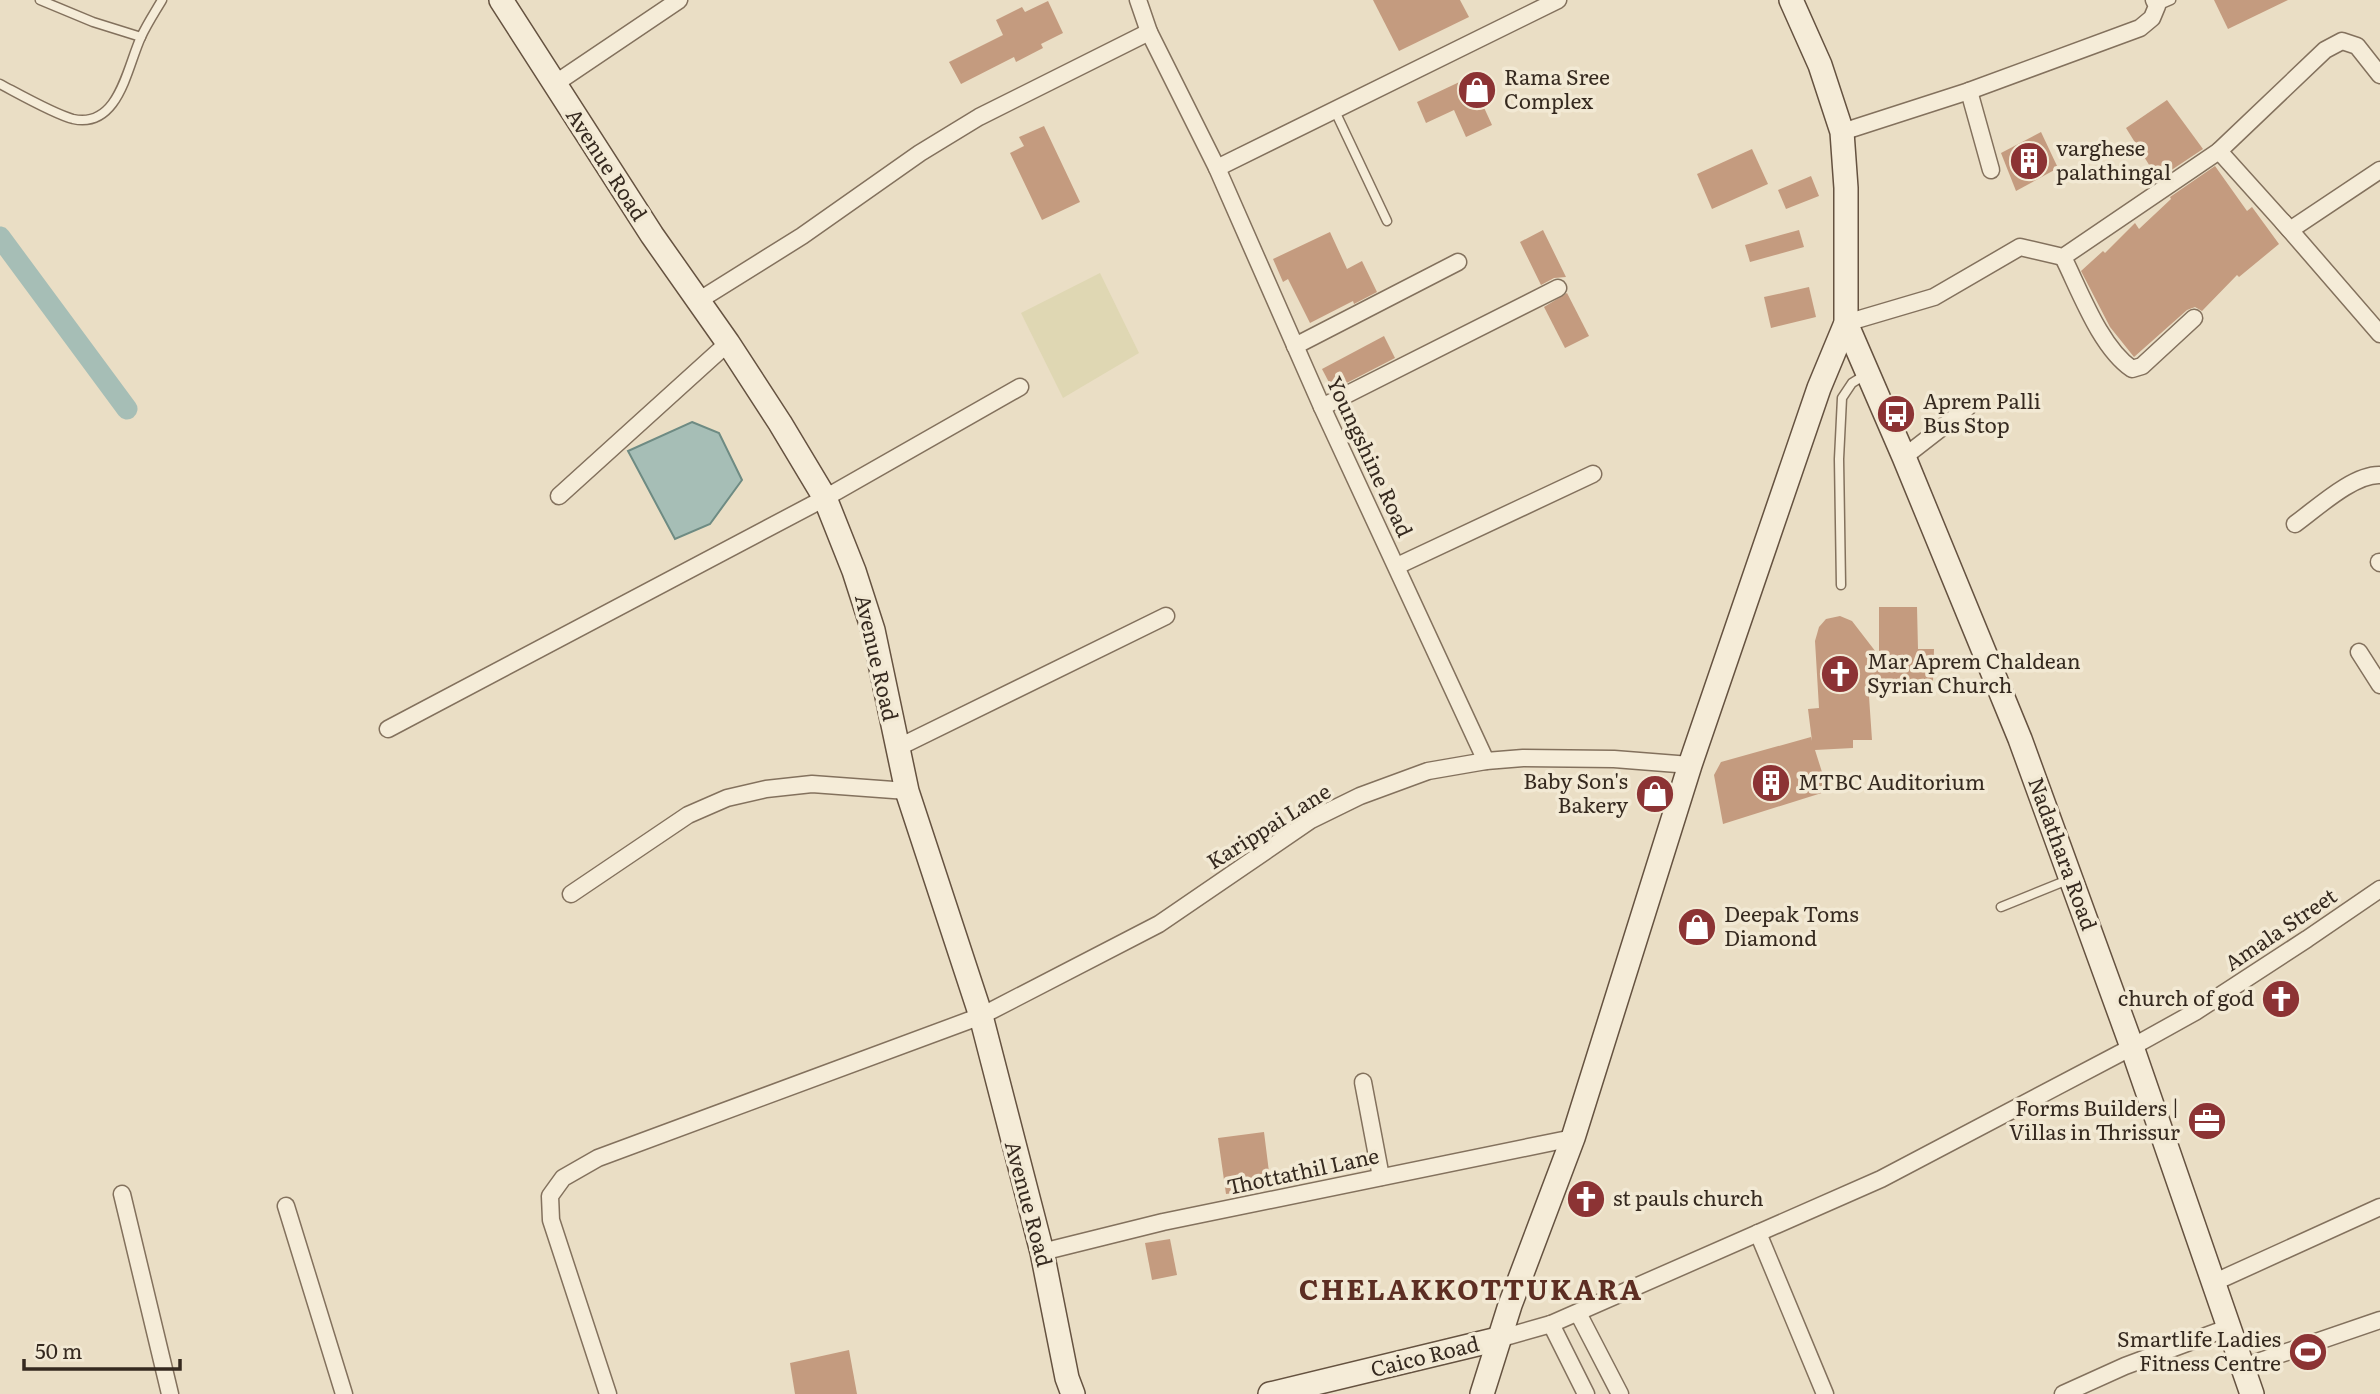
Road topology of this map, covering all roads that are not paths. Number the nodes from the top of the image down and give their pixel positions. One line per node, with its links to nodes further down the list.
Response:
1 (40, 0): 10 (lane)
2 (162, 0): 10 (lane)
3 (501, 0): 13 (main road, Avenue Road)
4 (679, 0): 13 (street)
5 (1138, 0): 9 (street, Youngshine Road)
6 (1558, 0): 15 (street)
7 (1791, 0): 16 (main road)
8 (2160, 2): 14 (street)
9 (1149, 32): 18 (street, Youngshine Road); 26 (street)
10 (141, 37): 12 (lane)
11 (2380, 75): 17 (street)
12 (0, 84)
13 (554, 85): 26 (main road, Avenue Road)
14 (1969, 91): 16 (street); 19 (street)
15 (1334, 109): 18 (street); 22 (lane)
16 (1842, 132): 28 (main road)
17 (2219, 151): 21 (street); 23 (street)
18 (1217, 168): 31 (street, Youngshine Road)
19 (1991, 170)
20 (2380, 170): 21 (street)
21 (2277, 216): 29 (street)
22 (1387, 222)
23 (2063, 257): 27 (street); 28 (street)
24 (1458, 262): 31 (street)
25 (1558, 288): 34 (street)
26 (698, 301): 30 (main road, Avenue Road)
27 (2194, 318)
28 (1846, 323): 32 (main road, Nadathara Road); 50 (main road)
29 (2380, 334)
30 (728, 343): 39 (street); 40 (main road, Avenue Road)
31 (1295, 346): 34 (street, Youngshine Road)
32 (1868, 374): 36 (main road, Nadathara Road); 43 (lane)
33 (1020, 387): 40 (street)
34 (1322, 407): 42 (street, Youngshine Road)
35 (1967, 408): 36 (street)
36 (1904, 457): 52 (main road, Nadathara Road)
37 (1593, 474): 42 (street)
38 (2380, 475): 41 (street)
39 (559, 496)
40 (825, 498): 47 (street); 48 (main road, Avenue Road)
41 (2295, 524)
42 (1397, 566): 49 (street, Youngshine Road)
43 (1841, 584)
44 (1166, 616): 48 (street)
45 (2359, 652): 46 (street)
46 (2380, 685)
47 (388, 729)
48 (897, 748): 51 (main road, Avenue Road)
49 (1486, 761): 50 (street, Karippai Lane); 56 (street, Karippai Lane)
50 (1690, 765): 59 (main road)
51 (907, 790): 54 (street); 56 (main road, Avenue Road)
52 (2072, 878): 55 (lane); 57 (main road, Nadathara Road)
53 (2380, 889): 57 (street, Amala Street)
54 (571, 894)
55 (2001, 907)
56 (981, 1016): 65 (main road, Avenue Road); 75 (street, Karippai Lane)
57 (2132, 1047): 64 (street, Amala Street); 66 (main road, Nadathara Road)
58 (1363, 1082): 60 (street)
59 (1573, 1138): 60 (street, Thottathil Lane); 71 (main road)
60 (1381, 1177): 65 (street, Thottathil Lane)
61 (122, 1194): 73 (street)
62 (286, 1206): 74 (street)
63 (2380, 1207): 66 (street)
64 (1758, 1233): 67 (street, Amala Street); 81 (street)
65 (1042, 1252): 76 (main road, Avenue Road)
66 (2215, 1282): 70 (main road, Nadathara Road)
67 (1578, 1313): 69 (street, Amala Street); 80 (street)
68 (2380, 1320): 72 (street)
69 (1551, 1324): 71 (street, Amala Street); 79 (street)
70 (2230, 1326): 72 (main road, Nadathara Road); 82 (street)
71 (1498, 1339): 77 (main road, Caico Road); 78 (main road)
72 (2244, 1367): 83 (main road, Nadathara Road)
73 (170, 1394)
74 (344, 1394)
75 (608, 1394)
76 (1073, 1394)
77 (1270, 1394)
78 (1482, 1394)
79 (1586, 1394)
80 (1620, 1394)
81 (1825, 1394)
82 (2063, 1394)
83 (2252, 1394)

